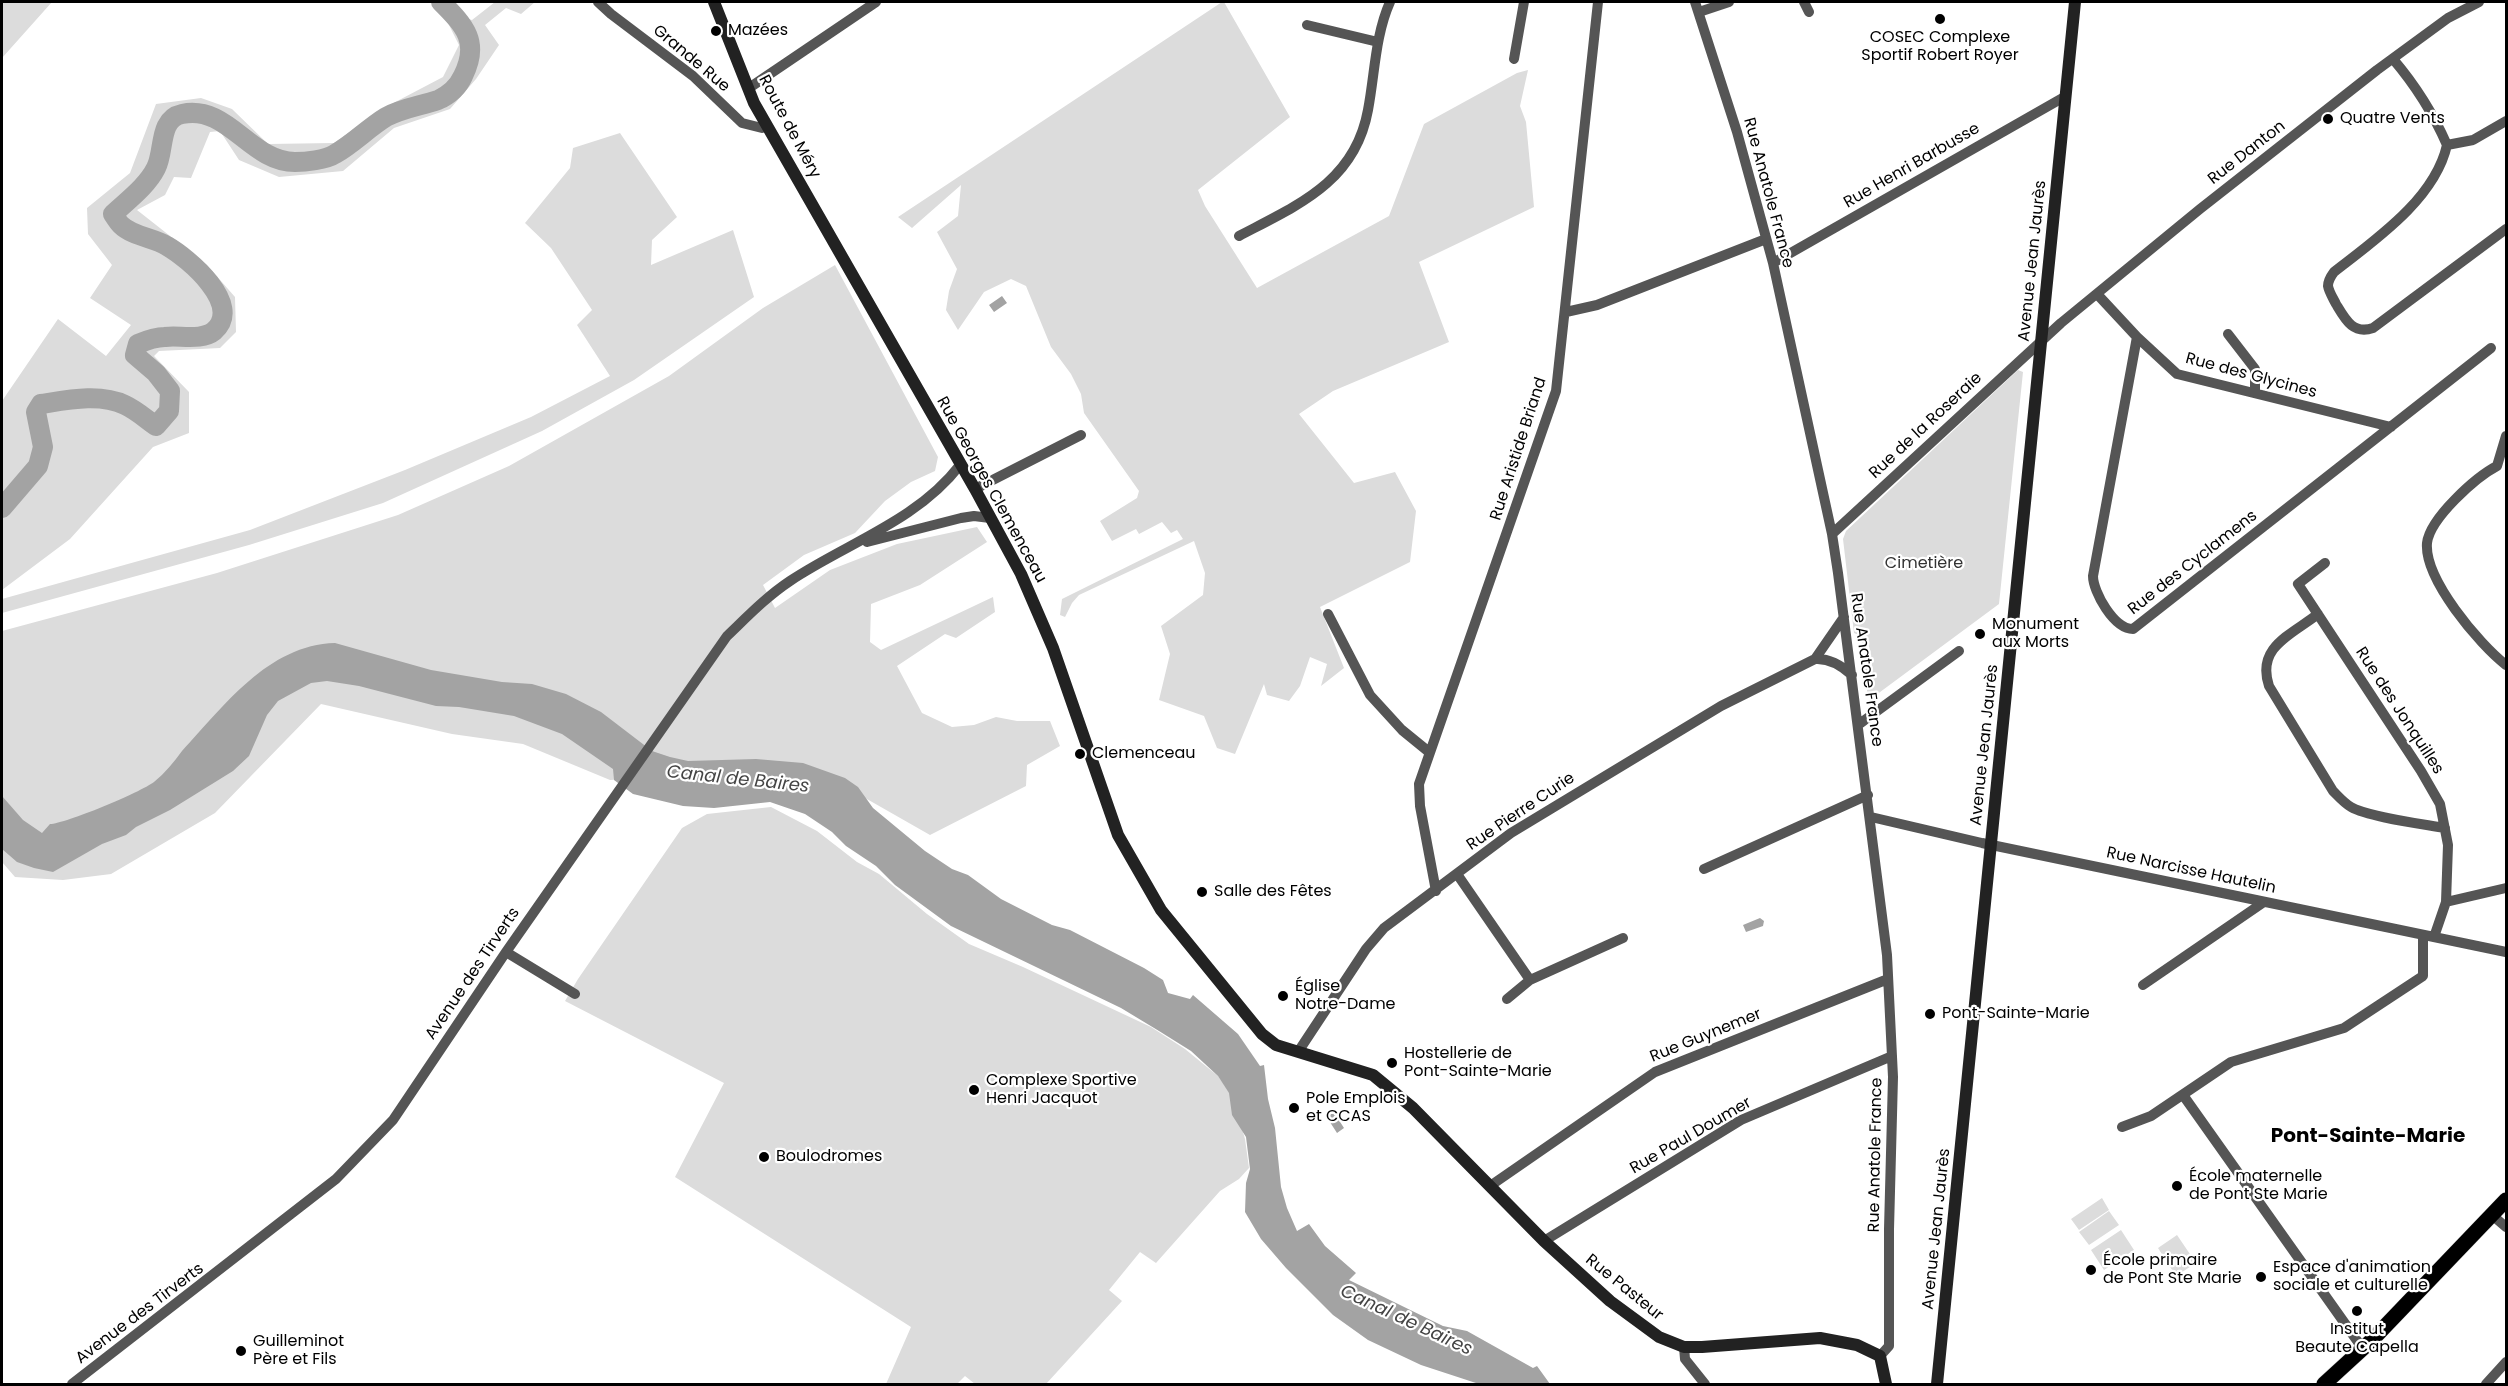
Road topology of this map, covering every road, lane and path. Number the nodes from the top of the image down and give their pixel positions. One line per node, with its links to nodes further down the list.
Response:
1 (598, 2): 18 (street, Grande Rue)
2 (714, 2): 15 (main road, Route de Méry)
3 (876, 2): 15 (street)
4 (1390, 2): 12 (street)
5 (1524, 2): 13 (street)
6 (1598, 2): 26 (street, Rue Aristide Briand)
7 (1729, 2): 10 (street)
8 (2075, 2): 16 (main road, Avenue Jean Jaurès)
9 (2479, 2): 14 (street, Rue Danton)
10 (1697, 7): 23 (street, Rue Anatole France)
11 (1307, 25): 12 (street)
12 (1378, 42): 22 (street)
13 (1514, 59)
14 (2393, 59): 19 (street); 25 (street, Rue Danton)
15 (749, 88): 18 (main road, Route de Méry)
16 (2066, 96): 24 (street, Rue Henri Barbusse); 29 (main road, Avenue Jean Jaurès)
17 (2506, 121): 19 (street)
18 (767, 125): 21 (main road, Route de Méry)
19 (2447, 145): 20 (street)
20 (2506, 230)
21 (827, 231): 35 (main road, Rue Georges Clemenceau)
22 (1239, 236)
23 (1766, 239): 24 (street, Rue Anatole France); 26 (street)
24 (1773, 264): 39 (street, Rue Anatole France)
25 (2097, 294): 28 (street, Rue des Glycines); 29 (street, Rue Danton)
26 (1566, 312): 50 (street, Rue Aristide Briand)
27 (2228, 334): 31 (street)
28 (2137, 337): 31 (street, Rue des Glycines); 32 (street, Rue des Cyclamens)
29 (2041, 339): 39 (street, Rue de la Roseraie); 54 (main road, Avenue Jean Jaurès)
30 (2491, 348): 32 (street, Rue des Cyclamens)
31 (2255, 393): 32 (street, Rue des Glycines)
32 (2391, 427)
33 (1081, 435): 37 (street)
34 (2506, 436): 36 (street)
35 (960, 465): 37 (main road, Rue Georges Clemenceau); 40 (street, Avenue des Tirverts)
36 (2502, 466): 47 (street)
37 (975, 489): 38 (main road, Rue Georges Clemenceau)
38 (990, 518): 40 (street, Avenue des Tirverts); 70 (main road, Rue Georges Clemenceau)
39 (1832, 534): 44 (street, Rue Anatole France)
40 (858, 544): 63 (street, Avenue des Tirverts)
41 (2325, 563): 43 (street, Rue des Jonquilles)
42 (1328, 614): 50 (street)
43 (2318, 614): 53 (street, Rue des Jonquilles); 53 (street)
44 (1844, 616): 46 (street, Rue Pierre Curie); 48 (street, Rue Anatole France)
45 (1959, 651): 49 (street)
46 (1815, 659): 48 (street); 56 (street, Rue Pierre Curie)
47 (2506, 665)
48 (1852, 675): 49 (street, Rue Anatole France)
49 (1858, 724): 51 (street, Rue Anatole France)
50 (1429, 752): 58 (street, Rue Aristide Briand)
51 (1868, 795): 52 (street, Rue Anatole France); 55 (street)
52 (1871, 817): 54 (street, Rue Narcisse Hautelin); 65 (street, Rue Anatole France)
53 (2445, 828): 60 (street, Rue des Jonquilles)
54 (1992, 845): 59 (street, Rue Narcisse Hautelin); 87 (main road, Avenue Jean Jaurès)
55 (1704, 869)
56 (1457, 874): 58 (street, Rue Pierre Curie); 66 (street)
57 (2506, 888): 60 (street)
58 (1436, 891): 71 (street, Rue Pierre Curie)
59 (2264, 902): 61 (street, Rue Narcisse Hautelin); 67 (street)
60 (2446, 902): 61 (street, Rue des Jonquilles)
61 (2429, 936): 64 (street, Rue Narcisse Hautelin); 73 (street, Rue des Jonquilles)
62 (1623, 938): 66 (street)
63 (506, 952): 68 (street); 84 (street, Avenue des Tirverts)
64 (2506, 952)
65 (1888, 979): 72 (street, Rue Anatole France); 75 (street, Rue Guynemer)
66 (1530, 980): 69 (street)
67 (2143, 986)
68 (575, 994)
69 (1507, 999)
70 (1276, 1045): 71 (main road, Rue Pasteur)
71 (1298, 1052): 75 (main road, Rue Pasteur)
72 (1892, 1056): 79 (street, Rue Paul Doumer); 82 (street, Rue Anatole France)
73 (2183, 1095): 74 (street); 81 (street)
74 (2122, 1127)
75 (1490, 1186): 79 (main road, Rue Pasteur)
76 (2506, 1200): 77 (main road)
77 (2492, 1215): 78 (street); 81 (main road)
78 (2506, 1227)
79 (1544, 1241): 80 (main road, Rue Pasteur)
80 (1684, 1347): 82 (main road, Rue Pasteur); 85 (street)
81 (2362, 1349): 88 (main road)
82 (1880, 1356): 86 (main road)
83 (2506, 1362): 89 (street)
84 (72, 1384)
85 (1705, 1384)
86 (1886, 1384)
87 (1937, 1384)
88 (2324, 1384)
89 (2486, 1384)

